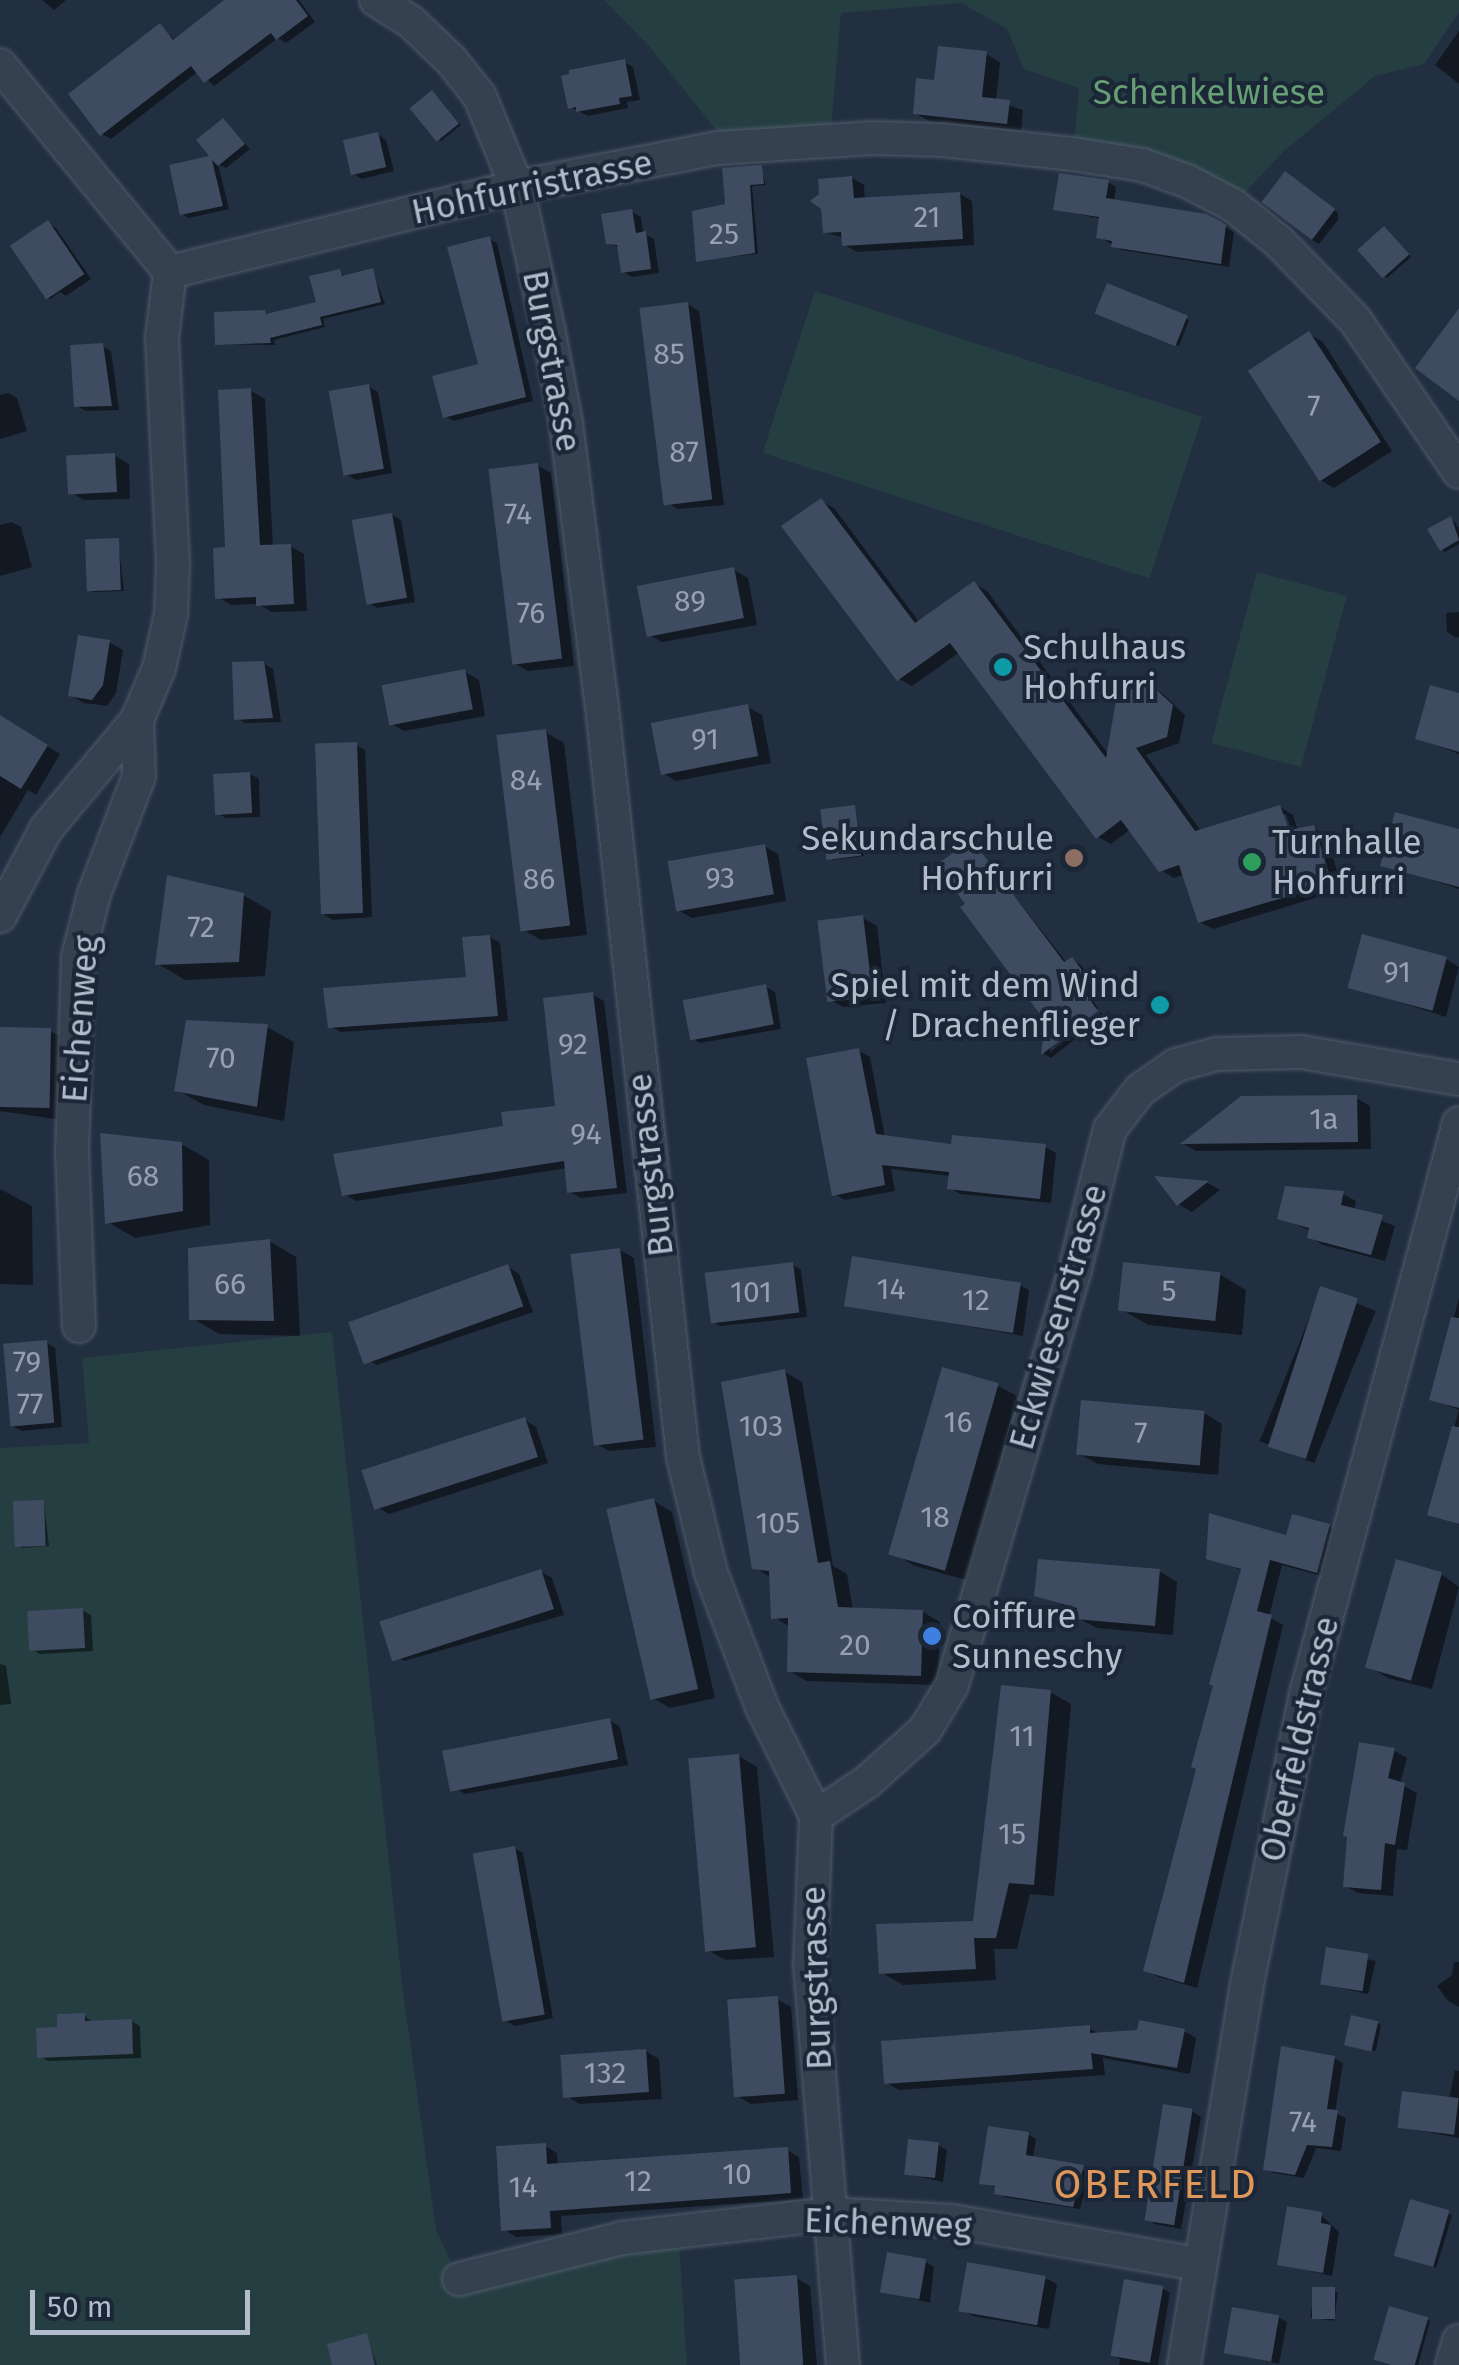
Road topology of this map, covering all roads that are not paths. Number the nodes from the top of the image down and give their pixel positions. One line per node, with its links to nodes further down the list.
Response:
1 (376, 0): 3 (street, Burgstrasse)
2 (0, 66): 4 (street)
3 (517, 187): 4 (street, Hohfurristrasse); 5 (street, Hohfurristrasse); 11 (street, Burgstrasse)
4 (170, 272): 6 (street)
5 (1459, 472)
6 (137, 720): 7 (street); 10 (street, Eichenweg)
7 (0, 916)
8 (1459, 1079): 11 (street, Eckwiesenstrasse)
9 (1459, 1123): 13 (street, Oberfeldstrasse)
10 (78, 1326)
11 (816, 1816): 12 (street, Burgstrasse)
12 (829, 2214): 13 (street, Eichenweg); 14 (street, Eichenweg); 16 (street, Burgstrasse)
13 (1200, 2264): 17 (street, Oberfeldstrasse)
14 (459, 2279)
15 (1459, 2341): 18 (street)
16 (843, 2365)
17 (1184, 2365)
18 (1452, 2365)

